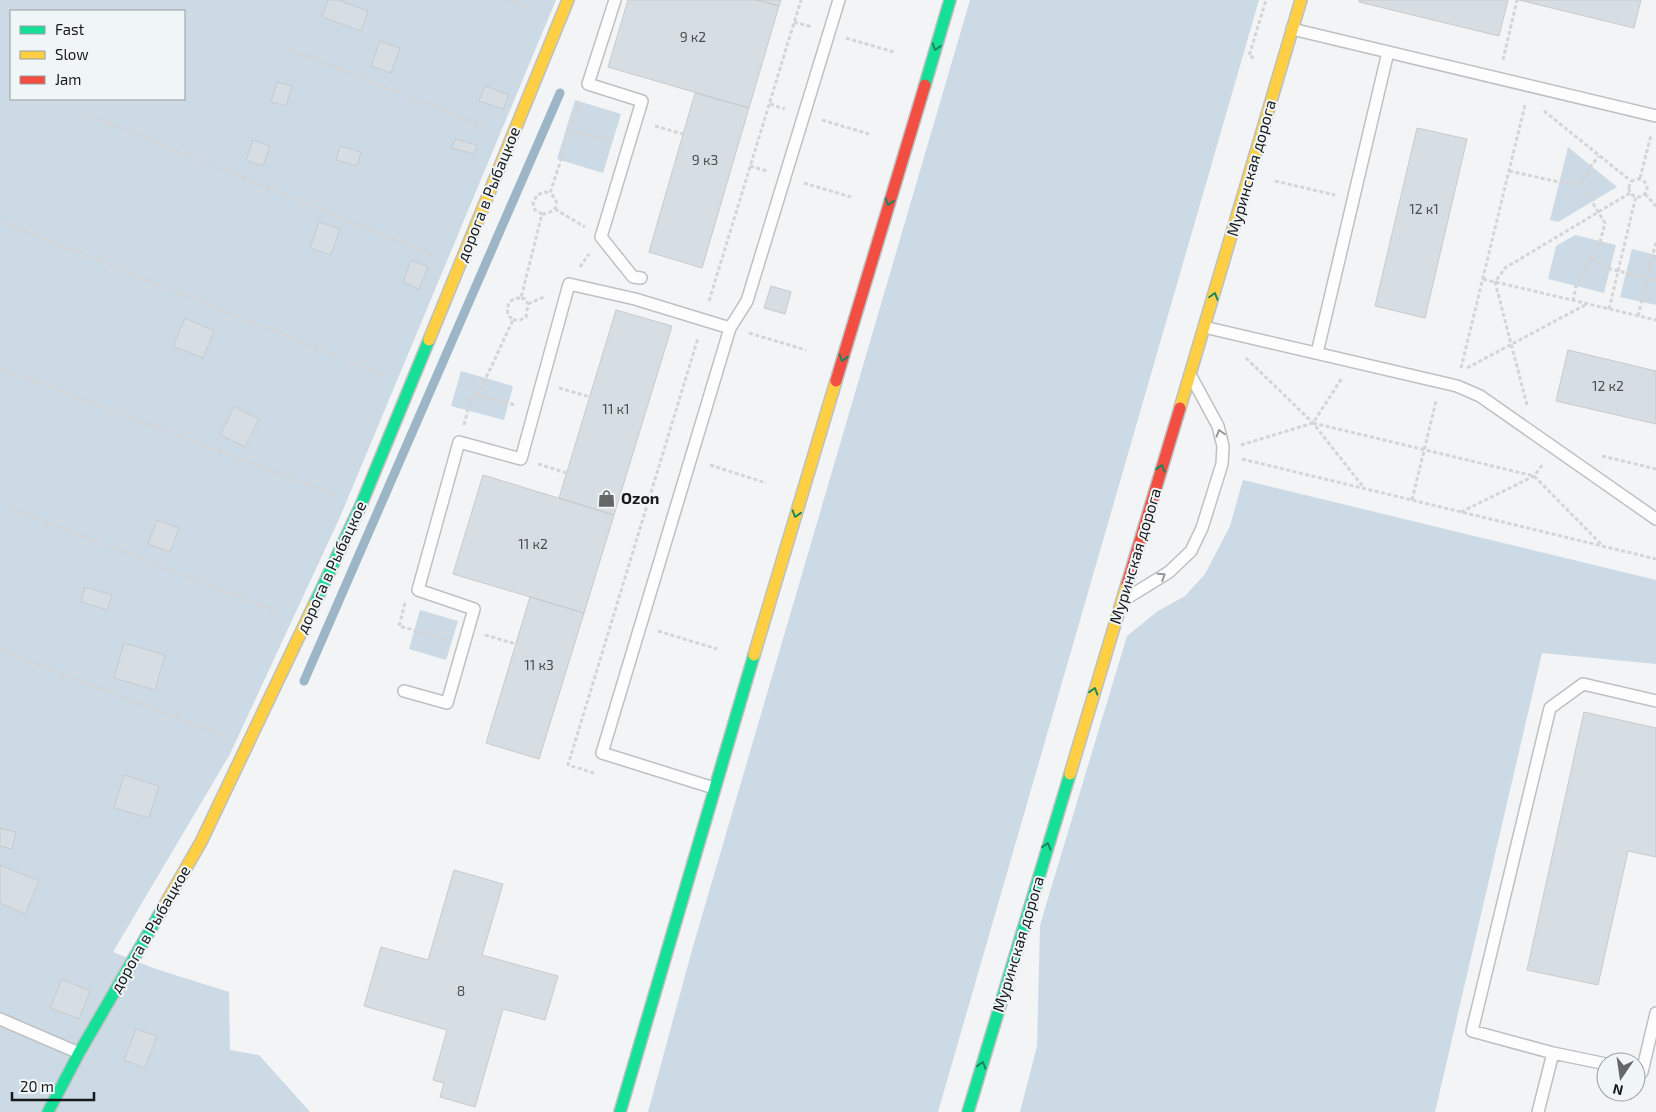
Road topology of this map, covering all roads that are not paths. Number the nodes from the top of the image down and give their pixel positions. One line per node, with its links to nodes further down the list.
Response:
1 (568, 0): 21 (street, дорога в Рыбацкое)
2 (615, 0): 9 (lane)
3 (839, 0): 11 (lane)
4 (950, 0): 18 (street, one-way to 18)
5 (1301, 0): 6 (street, Муринская дорога)
6 (1292, 29): 7 (lane); 10 (street, Муринская дорога, one-way to 6)
7 (1388, 52): 8 (lane); 12 (lane)
8 (1656, 116)
9 (641, 278)
10 (1204, 327): 12 (lane); 13 (street, Муринская дорога)
11 (730, 328): 16 (lane); 18 (lane)
12 (1317, 353): 14 (lane)
13 (1190, 374): 15 (street, Муринская дорога, one-way to 13); 15 (lane, one-way to 13)
14 (1656, 519)
15 (1121, 602): 27 (street, Муринская дорога, one-way to 15)
16 (404, 691)
17 (1656, 701): 22 (lane)
18 (714, 788): 26 (street)
19 (1656, 1013): 23 (lane)
20 (0, 1019): 21 (lane)
21 (79, 1052): 25 (street, дорога в Рыбацкое)
22 (1553, 1053): 24 (lane); 28 (lane)
23 (1646, 1055)
24 (1596, 1062)
25 (48, 1112)
26 (620, 1112)
27 (968, 1112)
28 (1538, 1112)

